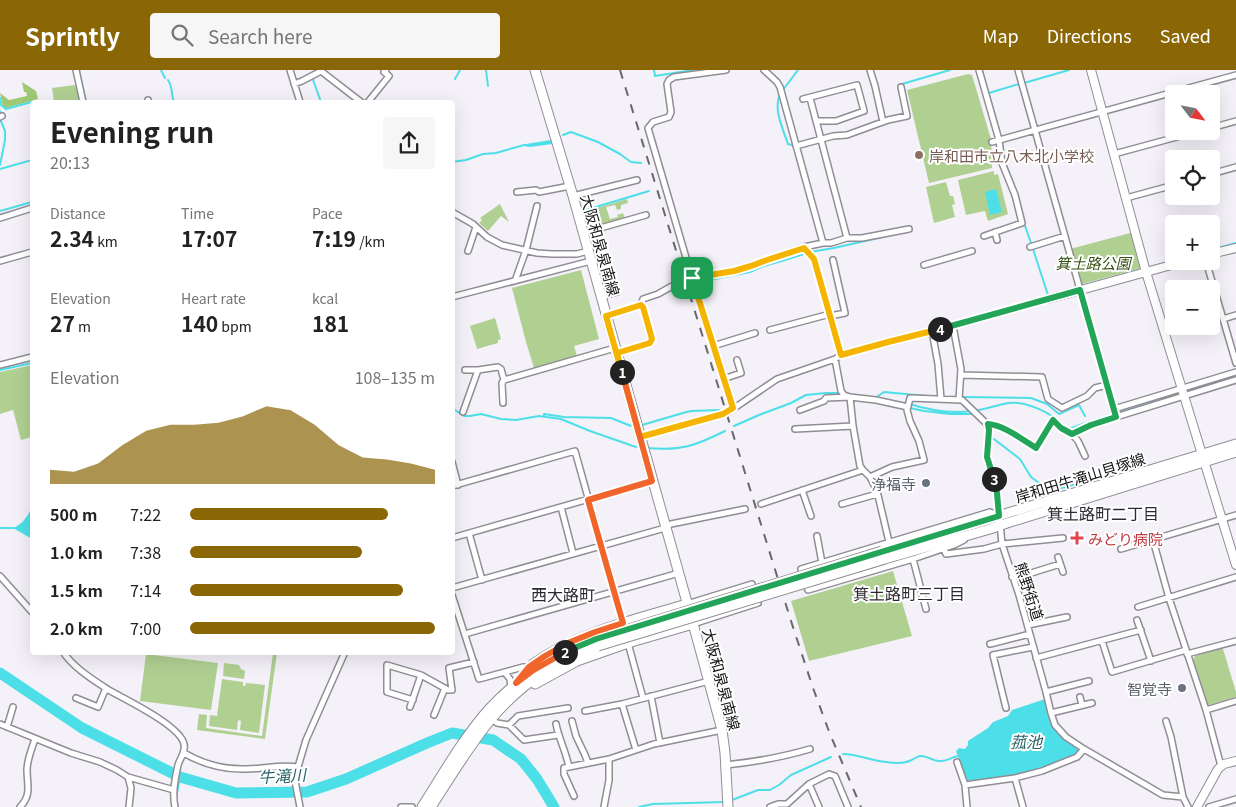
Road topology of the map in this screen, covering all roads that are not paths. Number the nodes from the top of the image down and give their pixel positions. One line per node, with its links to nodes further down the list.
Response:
1 (76, 70): 18 (street)
2 (290, 70): 12 (street)
3 (386, 70): 21 (street)
4 (535, 70): 37 (main road, 大阪和泉泉南線)
5 (726, 70): 72 (street)
6 (764, 70): 32 (street)
7 (870, 70): 25 (street)
8 (979, 70): 29 (street)
9 (1018, 70): 27 (street)
10 (1091, 70): 22 (street)
11 (1236, 75): 22 (street)
12 (294, 84): 14 (street); 19 (street)
13 (900, 87): 25 (street)
14 (345, 90): 15 (street); 20 (street)
15 (341, 95)
16 (810, 98): 17 (street); 23 (street); 23 (street)
17 (803, 99)
18 (83, 100)
19 (299, 100)
20 (358, 100)
21 (370, 100)
22 (1102, 112): 27 (street); 33 (street)
23 (816, 121): 28 (street)
24 (1236, 121): 26 (street)
25 (882, 122): 28 (street)
26 (1220, 125)
27 (1035, 130): 29 (street); 52 (street)
28 (821, 140): 32 (street); 53 (street)
29 (1000, 140): 31 (street); 49 (street)
30 (1166, 140): 33 (street)
31 (992, 142)
32 (796, 146): 55 (street)
33 (1114, 154): 41 (street)
34 (1236, 167): 35 (street)
35 (1220, 171)
36 (637, 180): 40 (street)
37 (570, 186): 39 (street); 40 (main road, 大阪和泉泉南線)
38 (1165, 187): 41 (street)
39 (517, 192)
40 (573, 196): 50 (main road, 大阪和泉泉南線)
41 (1126, 198): 71 (street)
42 (537, 206): 59 (street)
43 (30, 209): 46 (street)
44 (455, 214): 47 (street)
45 (644, 214): 50 (street)
46 (0, 218)
47 (476, 227): 59 (street); 60 (street)
48 (909, 229): 53 (street)
49 (995, 232): 51 (street); 54 (street)
50 (583, 233): 61 (main road, 大阪和泉泉南線)
51 (984, 236)
52 (1065, 236): 56 (street); 75 (street)
53 (847, 238): 55 (street)
54 (997, 240)
55 (823, 243): 57 (street)
56 (1030, 247)
57 (804, 248): 72 (street); 82 (street)
58 (1236, 248): 63 (street)
59 (526, 250): 61 (street); 73 (street)
60 (468, 251)
61 (588, 251): 67 (main road, 大阪和泉泉南線)
62 (972, 251): 68 (street)
63 (1220, 252)
64 (30, 253): 66 (street)
65 (833, 260): 82 (street)
66 (0, 261)
67 (591, 262): 73 (street); 78 (main road, 大阪和泉泉南線)
68 (924, 265)
69 (1165, 267): 71 (street)
70 (1209, 270): 84 (street)
71 (1146, 272): 75 (street); 105 (street)
72 (692, 278): 89 (street)
73 (515, 281): 77 (street)
74 (672, 286): 80 (street)
75 (1080, 290): 79 (street); 104 (street)
76 (617, 292): 78 (street)
77 (455, 296)
78 (601, 296): 83 (main road, 大阪和泉泉南線)
79 (1048, 299): 85 (street)
80 (641, 305): 83 (street); 90 (street)
81 (1236, 314): 84 (street)
82 (830, 315): 86 (street); 91 (street)
83 (606, 316): 90 (main road, 大阪和泉泉南線)
84 (1223, 319): 95 (street)
85 (953, 326): 87 (street); 100 (street)
86 (770, 330)
87 (932, 331): 91 (street); 107 (street)
88 (755, 332): 89 (street)
89 (713, 346): 101 (street)
90 (616, 351): 102 (street); 119 (main road, 大阪和泉泉南線)
91 (841, 355): 93 (street)
92 (30, 358): 96 (street)
93 (834, 358): 106 (street); 111 (street)
94 (738, 360): 101 (street)
95 (1236, 363)
96 (0, 365)
97 (465, 370): 98 (street)
98 (478, 370): 102 (street); 113 (street)
99 (1236, 372): 105 (street)
100 (961, 375): 104 (street); 108 (street)
101 (723, 378): 111 (street)
102 (504, 380): 109 (street)
103 (1236, 380): 105 (street)
104 (1107, 385): 114 (street)
105 (1183, 392): 114 (street); 123 (street)
106 (850, 397): 110 (street); 112 (street); 116 (street)
107 (942, 399): 108 (street); 110 (street)
108 (959, 400): 115 (street)
109 (503, 403)
110 (908, 405): 125 (street)
111 (733, 408): 119 (street)
112 (800, 410)
113 (463, 412)
114 (1115, 413): 118 (street)
115 (988, 424): 118 (street); 137 (street, 熊野街道)
116 (853, 426): 117 (street); 124 (street)
117 (796, 429)
118 (1072, 434): 122 (street)
119 (640, 437): 126 (main road, 大阪和泉泉南線)
120 (1236, 444): 123 (main road, 岸和田牛滝山貝塚線)
121 (1236, 452): 123 (main road, 岸和田牛滝山貝塚線)
122 (1085, 456)
123 (1202, 458): 137 (main road, 岸和田牛滝山貝塚線); 138 (street); 139 (main road, 岸和田牛滝山貝塚線)
124 (863, 470): 125 (street); 128 (street)
125 (870, 477): 129 (street)
126 (652, 481): 130 (street); 140 (main road, 大阪和泉泉南線)
127 (455, 485): 130 (street)
128 (802, 490): 131 (street); 136 (street)
129 (877, 494): 132 (street); 147 (street)
130 (588, 500): 133 (street); 149 (street)
131 (761, 504)
132 (842, 504)
133 (561, 507): 141 (street); 152 (street)
134 (745, 509): 140 (street)
135 (1236, 515): 138 (street)
136 (811, 516)
137 (999, 516): 139 (street, 熊野街道); 147 (street); 153 (main road, 岸和田牛滝山貝塚線)
138 (1222, 520): 146 (street); 159 (street)
139 (999, 525): 142 (main road, 岸和田牛滝山貝塚線); 148 (street, 熊野街道)
140 (666, 528): 149 (street); 162 (main road, 大阪和泉泉南線)
141 (469, 533): 144 (street); 166 (street)
142 (977, 533): 150 (street); 153 (main road, 岸和田牛滝山貝塚線)
143 (816, 536): 156 (street)
144 (455, 537)
145 (1063, 538): 148 (street)
146 (1153, 540): 151 (street); 171 (street)
147 (889, 542): 156 (street)
148 (1002, 544): 150 (street); 165 (street, 熊野街道)
149 (601, 545): 152 (street); 170 (street)
150 (944, 549): 155 (street)
151 (1121, 549)
152 (573, 553): 166 (street)
153 (883, 555): 201 (main road, 岸和田牛滝山貝塚線, bridge)
154 (1058, 557): 158 (street)
155 (913, 559): 156 (street); 169 (street)
156 (822, 563)
157 (1041, 563): 160 (street)
158 (1060, 564): 160 (street); 161 (street)
159 (1236, 565)
160 (1043, 569): 165 (street)
161 (1062, 572)
162 (679, 573): 170 (street); 173 (main road, 大阪和泉泉南線)
163 (0, 576): 176 (street)
164 (1236, 576): 171 (street)
165 (1012, 577): 181 (street, 熊野街道)
166 (482, 580): 167 (street)
167 (455, 587)
168 (928, 588): 169 (street)
169 (921, 590): 175 (street)
170 (614, 592): 179 (street); 183 (street)
171 (1169, 598): 174 (street); 190 (street)
172 (455, 604): 183 (street)
173 (687, 604): 179 (main road); 180 (main road, 大阪和泉泉南線); 180 (street)
174 (1138, 607)
175 (926, 609)
176 (30, 610)
177 (1067, 617): 181 (street)
178 (1137, 620): 182 (street)
179 (623, 623): 196 (main road)
180 (693, 624): 187 (main road); 199 (main road, 大阪和泉泉南線)
181 (1028, 625): 184 (street, 熊野街道)
182 (1141, 630): 185 (street); 194 (street)
183 (465, 634): 195 (street)
184 (1030, 634): 188 (street); 189 (street, 熊野街道)
185 (1102, 641): 193 (street); 194 (street)
186 (1236, 641): 190 (street)
187 (628, 643): 201 (main road); 208 (street)
188 (990, 644)
189 (1033, 647): 193 (street, 熊野街道); 217 (street)
190 (1186, 652): 194 (street); 218 (street)
191 (66, 655): 202 (street)
192 (344, 655): 252 (street)
193 (1036, 658): 204 (street, 熊野街道)
194 (1151, 661)
195 (474, 662): 197 (street); 203 (street)
196 (529, 667): 197 (street); 201 (main road)
197 (505, 673): 201 (street)
198 (421, 675): 203 (street); 209 (street); 209 (street)
199 (709, 681): 205 (street); 229 (main road, 大阪和泉泉南線)
200 (1089, 681): 204 (street)
201 (516, 687): 224 (main road, 岸和田牛滝山貝塚線); 224 (main road, 岸和田牛滝山貝塚線)
202 (106, 688): 207 (street); 238 (street)
203 (444, 688): 221 (street)
204 (1046, 692): 220 (street, 熊野街道)
205 (651, 696): 208 (street); 234 (street)
206 (1080, 697): 213 (street)
207 (76, 698)
208 (643, 698): 212 (street)
209 (413, 700): 214 (street)
210 (1236, 701): 218 (street)
211 (1092, 702): 213 (street)
212 (622, 704): 219 (street); 237 (street)
213 (1082, 705): 220 (street)
214 (410, 706)
215 (13, 708): 228 (street)
216 (568, 708): 227 (street)
217 (1006, 708)
218 (1206, 710): 251 (street)
219 (585, 711)
220 (1050, 713): 236 (street, 熊野街道)
221 (434, 714)
222 (572, 721): 246 (street)
223 (1166, 721): 230 (street)
224 (485, 723): 227 (street); 240 (main road, 岸和田牛滝山貝塚線)
225 (0, 724): 228 (street)
226 (556, 724): 232 (street)
227 (509, 725): 232 (street)
228 (7, 728): 233 (street)
229 (722, 730): 234 (street); 248 (main road, 大阪和泉泉南線)
230 (1169, 731): 231 (street); 249 (street)
231 (1162, 733)
232 (558, 735): 253 (street)
233 (35, 738): 254 (street); 264 (street)
234 (660, 743): 237 (street)
235 (810, 749): 239 (street)
236 (1084, 749): 255 (street); 260 (street, 熊野街道)
237 (636, 750): 242 (street)
238 (184, 753): 252 (street); 258 (street)
239 (798, 753): 241 (street); 243 (street)
240 (461, 755): 269 (main road, 岸和田牛滝山貝塚線); 270 (main road, 岸和田牛滝山貝塚線)
241 (779, 756): 247 (street); 248 (street)
242 (609, 759): 246 (street); 271 (street)
243 (800, 759)
244 (1236, 761): 251 (street)
245 (958, 762): 257 (street)
246 (588, 763): 253 (street)
247 (781, 763)
248 (726, 765): 272 (main road, 大阪和泉泉南線)
249 (1177, 765): 250 (street); 260 (street)
250 (1170, 766)
251 (1221, 766): 279 (street)
252 (298, 767): 262 (street)
253 (569, 767): 259 (street)
254 (128, 777): 258 (street); 265 (street)
255 (1015, 778): 257 (street); 277 (street)
256 (809, 784): 263 (street); 274 (street); 275 (street)
257 (965, 785): 276 (street)
258 (174, 788): 266 (street)
259 (574, 796)
260 (1183, 797): 278 (street)
261 (1236, 799): 280 (street)
262 (300, 805)
263 (787, 805): 273 (street)
264 (21, 807)
265 (129, 807)
266 (175, 807)
267 (400, 807): 268 (street)
268 (412, 807)
269 (422, 807)
270 (431, 807)
271 (604, 807)
272 (728, 807)
273 (770, 807)
274 (819, 807)
275 (848, 807)
276 (967, 807)
277 (1023, 807)
278 (1188, 807)
279 (1197, 807)
280 (1208, 807)

